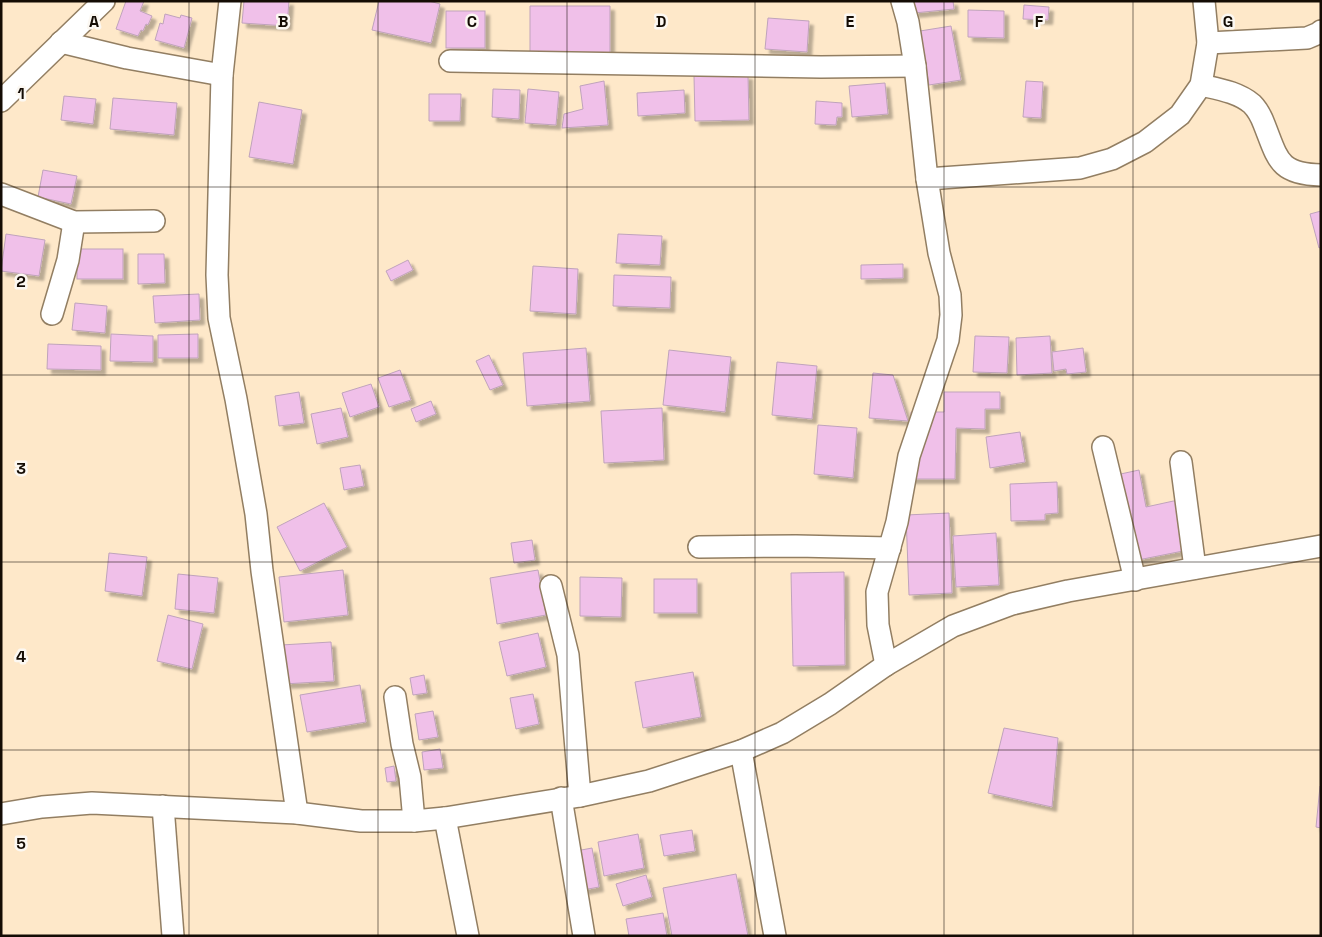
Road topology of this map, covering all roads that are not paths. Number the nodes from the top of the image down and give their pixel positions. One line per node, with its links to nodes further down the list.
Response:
1 (104, 1): 6 (street)
2 (230, 1): 10 (street)
3 (902, 1): 9 (street)
4 (1204, 1): 7 (street)
5 (1321, 31): 7 (street)
6 (61, 42): 10 (street); 12 (street)
7 (1208, 44): 11 (street)
8 (450, 62): 9 (street)
9 (915, 66): 14 (street)
10 (222, 75): 32 (street)
11 (1201, 85): 13 (street); 14 (street)
12 (1, 101)
13 (1321, 175)
14 (927, 179): 23 (street)
15 (1, 194): 17 (street)
16 (154, 221): 17 (street)
17 (74, 222): 18 (street)
18 (52, 314)
19 (1102, 447): 25 (street)
20 (1181, 462): 24 (street)
21 (1321, 546): 24 (street)
22 (698, 547): 23 (street)
23 (890, 548): 27 (street)
24 (1195, 568): 25 (street)
25 (1135, 580): 27 (street)
26 (551, 586): 30 (street)
27 (886, 665): 29 (street)
28 (395, 697): 35 (street)
29 (741, 751): 30 (street); 39 (street)
30 (570, 797): 34 (street); 38 (street)
31 (163, 806): 32 (street); 33 (street); 36 (street)
32 (297, 813): 35 (street)
33 (1, 814)
34 (445, 818): 35 (street); 37 (street)
35 (414, 821)
36 (173, 936)
37 (468, 936)
38 (584, 936)
39 (775, 936)

